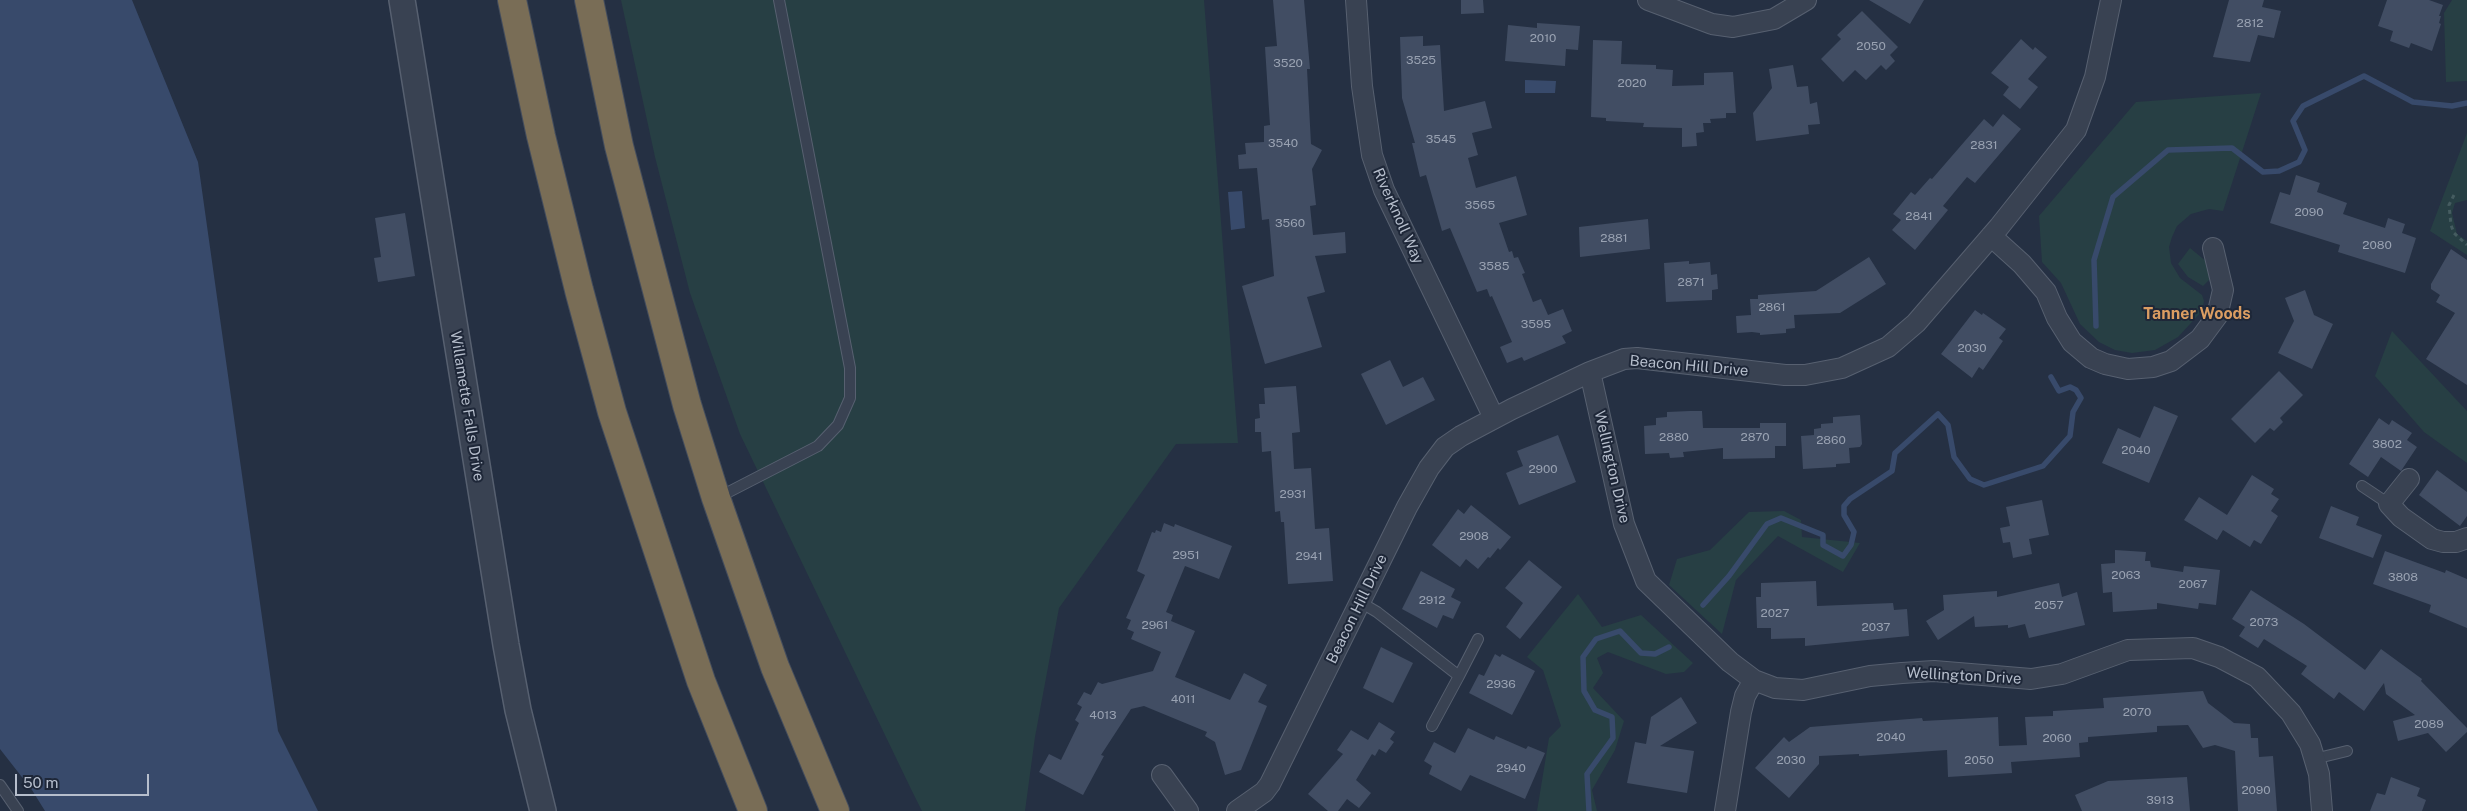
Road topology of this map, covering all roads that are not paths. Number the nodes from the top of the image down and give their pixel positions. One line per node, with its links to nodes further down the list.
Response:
1 (402, 0): 28 (street, Willamette Falls Drive)
2 (512, 0): 29 (highway)
3 (589, 0): 15 (highway)
4 (780, 0): 15 (lane)
5 (1356, 0): 12 (street, Riverknoll Way)
6 (1648, 0): 7 (street)
7 (1806, 0)
8 (2111, 0): 9 (street, Beacon Hill Drive)
9 (1991, 236): 10 (street); 11 (street, Beacon Hill Drive)
10 (2213, 248)
11 (1590, 372): 12 (street, Beacon Hill Drive); 21 (street, Wellington Drive)
12 (1494, 418): 18 (street, Beacon Hill Drive)
13 (2408, 480): 16 (street)
14 (2362, 486): 16 (lane)
15 (716, 498): 30 (highway)
16 (2389, 504): 17 (street)
17 (2467, 538)
18 (1360, 602): 20 (lane); 32 (street, Beacon Hill Drive)
19 (1478, 639): 20 (lane)
20 (1459, 676): 22 (lane)
21 (1754, 680): 24 (street, Wellington Drive); 33 (street)
22 (1432, 726)
23 (2347, 751): 24 (lane)
24 (2314, 759): 34 (street, Wellington Drive)
25 (1162, 775): 31 (street)
26 (0, 785): 27 (lane)
27 (18, 811)
28 (543, 811)
29 (753, 811)
30 (835, 811)
31 (1188, 811)
32 (1237, 811)
33 (1726, 811)
34 (2322, 811)

